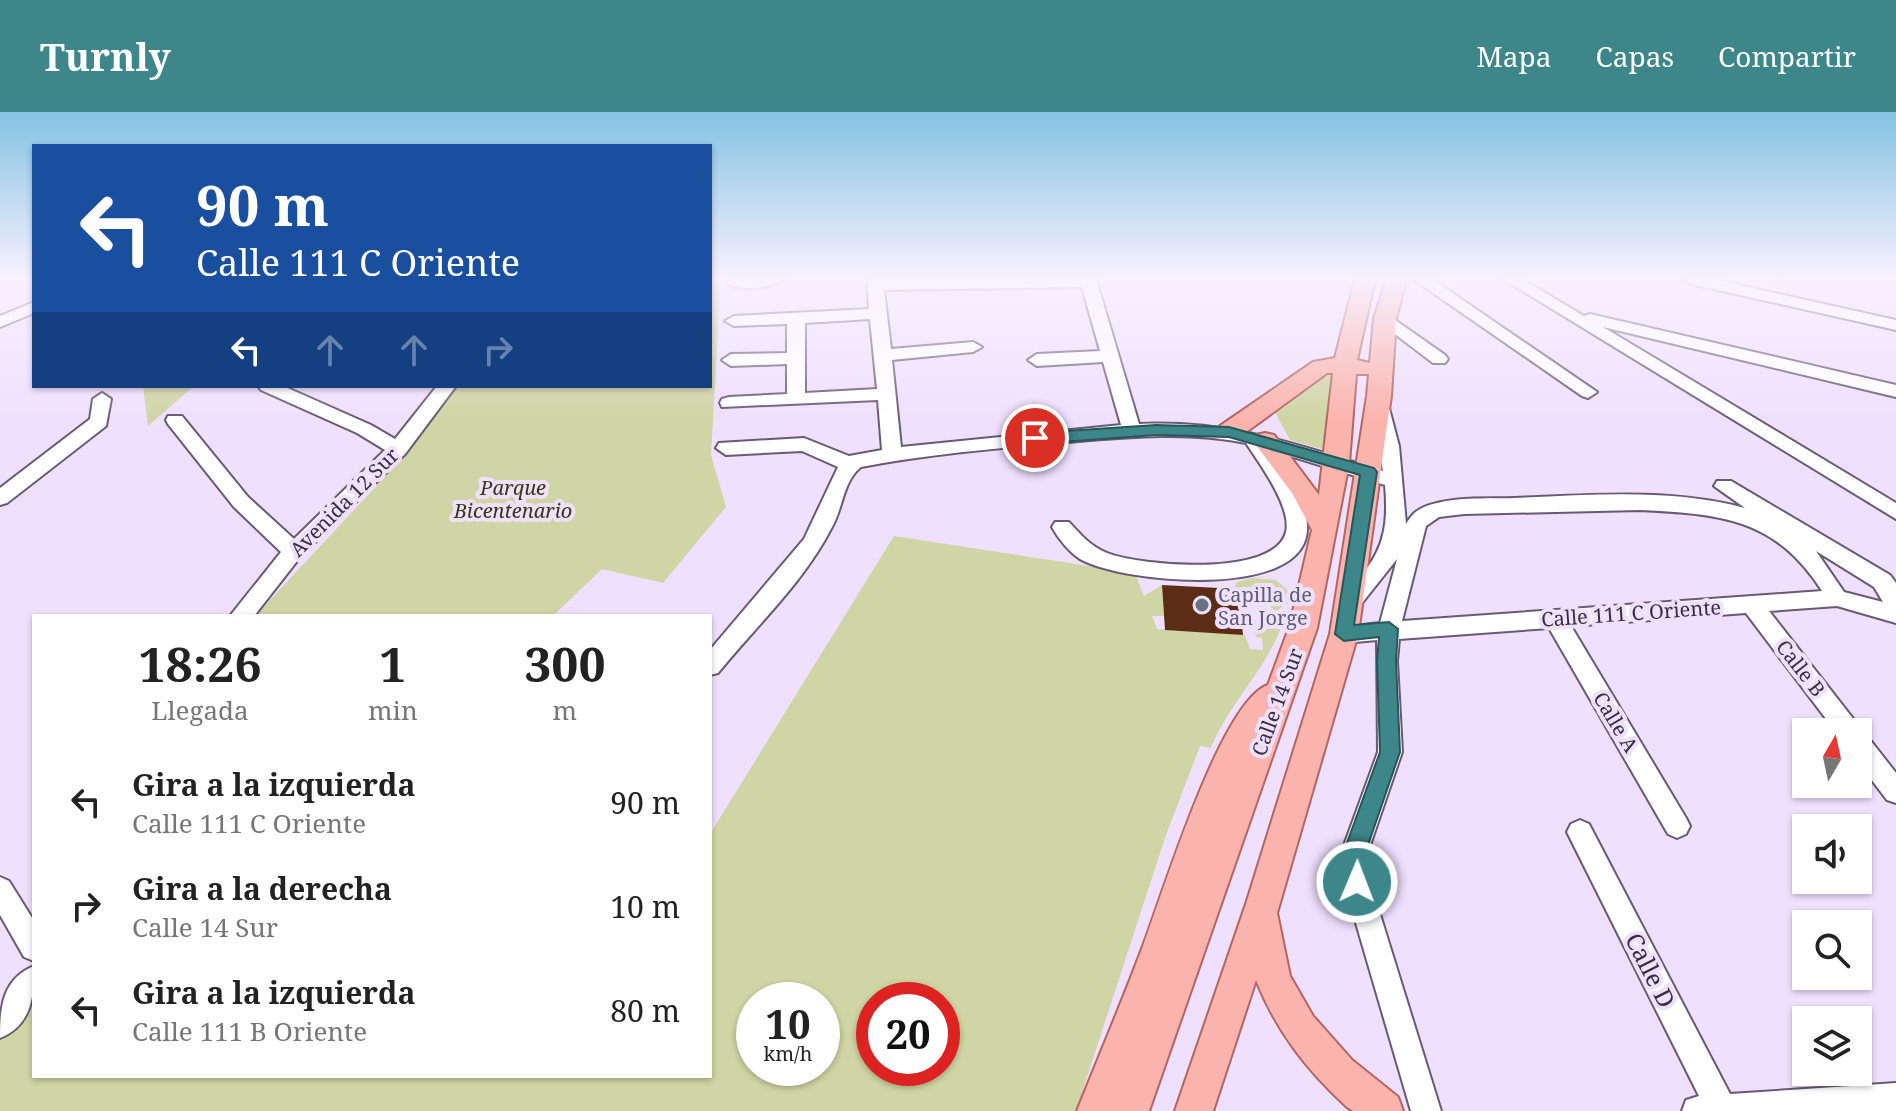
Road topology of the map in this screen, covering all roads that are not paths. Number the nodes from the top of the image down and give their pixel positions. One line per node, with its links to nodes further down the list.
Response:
1 (796, 326): 13 (street)
2 (879, 326): 11 (street)
3 (1101, 326): 12 (street)
4 (1354, 326): 17 (main road, Calle 14 Sur)
5 (1384, 326): 18 (main road, Calle 14 Sur)
6 (1395, 326): 14 (street)
7 (1490, 326): 22 (street)
8 (1587, 326): 38 (street)
9 (1615, 326): 21 (street)
10 (973, 347): 11 (street)
11 (882, 355): 23 (street)
12 (1109, 356): 16 (street); 28 (street)
13 (796, 358): 15 (street); 25 (street)
14 (1439, 359)
15 (731, 360)
16 (1037, 360)
17 (1345, 364): 18 (main road); 29 (main road); 33 (main road, Calle 14 Sur)
18 (1380, 384): 35 (main road, Calle 14 Sur)
19 (272, 388): 31 (street)
20 (445, 388): 31 (street, Avenida 12 Sur)
21 (1896, 391)
22 (1588, 392)
23 (885, 394): 25 (street); 32 (street)
24 (102, 399): 37 (street)
25 (796, 399): 26 (street)
26 (729, 403)
27 (175, 420): 41 (street)
28 (1132, 431): 29 (street); 32 (street)
29 (1249, 437): 33 (street); 39 (street); 40 (main road)
30 (726, 448): 34 (street)
31 (398, 449): 41 (street, Avenida 12 Sur)
32 (892, 454): 34 (street)
33 (1337, 463): 35 (street); 40 (main road, Calle 14 Sur)
34 (849, 464): 49 (street)
35 (1381, 476): 48 (main road, Calle 14 Sur)
36 (1724, 486): 44 (street)
37 (0, 498)
38 (1896, 512)
39 (1062, 527)
40 (1325, 530): 50 (main road, Calle 14 Sur)
41 (294, 551): 45 (street, Avenida 12 Sur)
42 (1837, 598): 43 (street, Calle 111 C Oriente); 44 (street, Calle 111 C Oriente); 47 (street)
43 (1751, 604): 46 (street, Calle 111 C Oriente); 51 (street, Calle B)
44 (1895, 607)
45 (243, 614)
46 (1555, 618): 47 (street, Calle 111 C Oriente); 54 (street, Calle A)
47 (1389, 629): 48 (street, Calle 111 C Oriente); 67 (street)
48 (1344, 634): 57 (main road, Calle 14 Sur)
49 (712, 664)
50 (1281, 689): 63 (main road); 64 (main road, Calle 14 Sur)
51 (1839, 718)
52 (1872, 761): 53 (street)
53 (1896, 792)
54 (1677, 826)
55 (1580, 832): 62 (street, Calle D)
56 (0, 890): 58 (street)
57 (1263, 904): 65 (main road, Calle 14 Sur); 66 (main road)
58 (32, 944)
59 (32, 983): 60 (street)
60 (0, 1024)
61 (1896, 1098): 62 (street)
62 (1710, 1110)
63 (1096, 1111)
64 (1130, 1111)
65 (1194, 1111)
66 (1384, 1111)
67 (1426, 1111)

